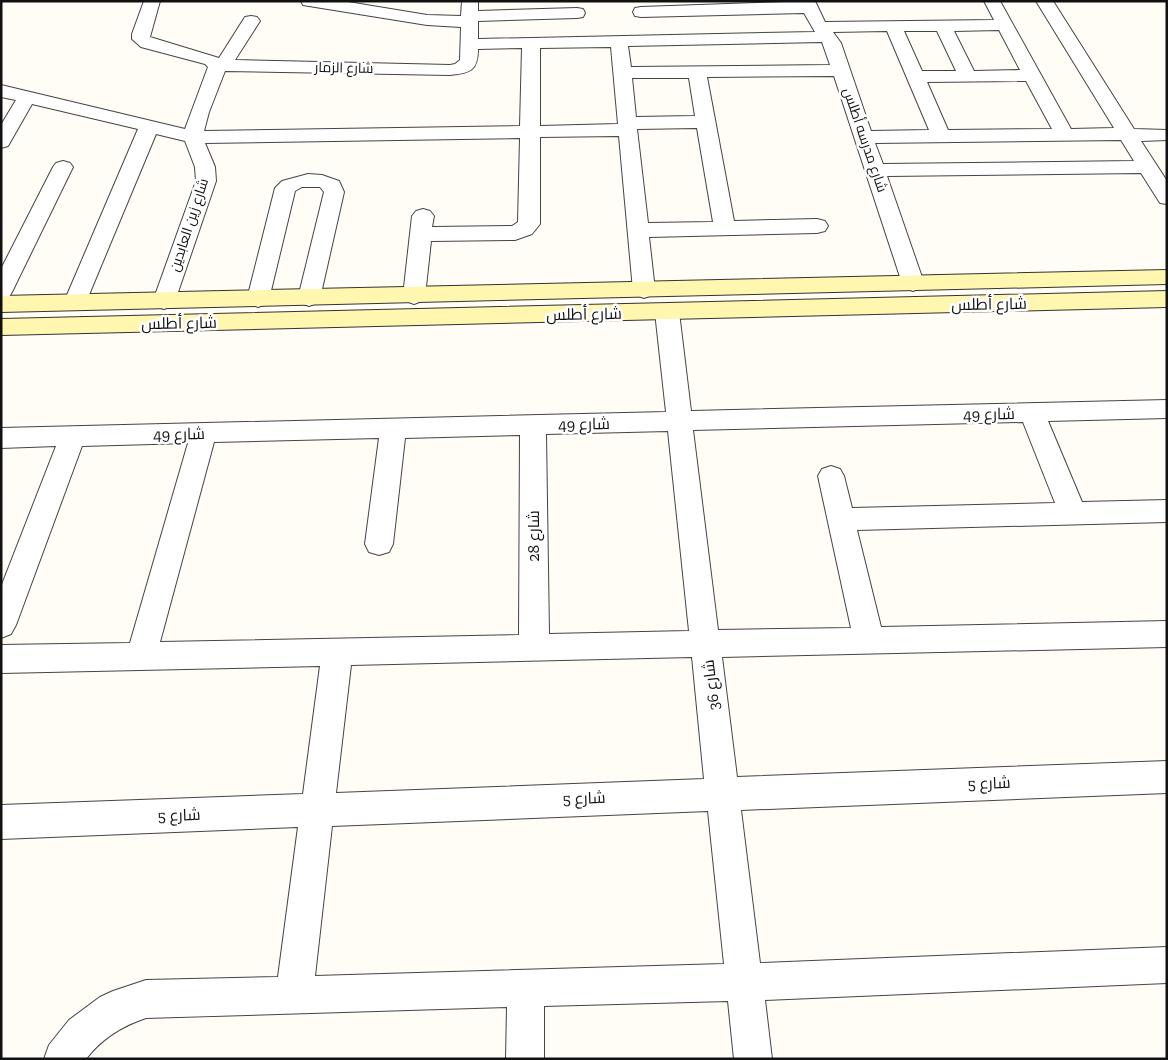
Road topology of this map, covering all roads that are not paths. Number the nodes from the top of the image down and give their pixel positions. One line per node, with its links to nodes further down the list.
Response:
1 (152, 1): 19 (street)
2 (309, 1): 8 (street)
3 (992, 1): 10 (street)
4 (1044, 1): 33 (street)
5 (809, 5): 7 (street); 13 (street, شارع مدرسه أطلس)
6 (576, 7): 8 (street); 16 (street)
7 (640, 7): 15 (street)
8 (470, 13): 18 (street)
9 (251, 21): 19 (street)
10 (1005, 24): 11 (street, شارع الزمار); 23 (street)
11 (943, 25): 12 (street, شارع الزمار); 25 (street)
12 (893, 26): 13 (street, شارع الزمار); 24 (street)
13 (823, 32): 15 (street, شارع الزمار); 20 (street, شارع مدرسه أطلس)
14 (619, 41): 15 (street, شارع الزمار); 16 (street, شارع الزمار); 22 (street)
15 (645, 41)
16 (580, 42): 17 (street, شارع الزمار)
17 (532, 43): 18 (street, شارع الزمار); 31 (street)
18 (469, 53): 19 (street, شارع الزمار)
19 (220, 65): 36 (street)
20 (841, 70): 21 (street); 37 (street, شارع مدرسه أطلس)
21 (697, 72): 22 (street); 28 (street)
22 (623, 73): 30 (street)
23 (1032, 75): 25 (street); 32 (street)
24 (916, 76): 25 (street); 35 (street)
25 (968, 76)
26 (1, 91): 27 (street)
27 (16, 106): 29 (street); 38 (street)
28 (706, 122): 30 (street); 44 (street)
29 (149, 126): 36 (street); 55 (street)
30 (628, 127): 31 (street); 45 (street)
31 (530, 131): 36 (street); 50 (street)
32 (1064, 134): 33 (street); 35 (street)
33 (1127, 134): 34 (street); 40 (street)
34 (1164, 135)
35 (941, 136): 37 (street)
36 (194, 137): 54 (street, شارع زين العابدين)
37 (864, 137): 41 (street, شارع مدرسه أطلس)
38 (1, 142)
39 (63, 166): 49 (street)
40 (1147, 166): 41 (street); 42 (street)
41 (875, 170): 47 (street, شارع مدرسه أطلس)
42 (1167, 198)
43 (817, 226): 44 (street)
44 (725, 228): 45 (street)
45 (638, 230): 48 (street)
46 (1164, 282): 47 (street, شارع أطلس)
47 (913, 284): 48 (street, شارع أطلس)
48 (644, 290): 50 (street, شارع أطلس)
49 (1, 292)
50 (414, 296): 51 (street, شارع أطلس)
51 (309, 298): 52 (street, شارع أطلس); 52 (street)
52 (258, 299): 54 (street, شارع أطلس)
53 (1167, 299): 57 (street, شارع أطلس)
54 (164, 301): 55 (street, شارع أطلس)
55 (75, 302): 56 (street, شارع أطلس)
56 (1, 304)
57 (666, 312): 58 (street, شارع أطلس); 61 (street, شارع 36)
58 (1, 327)
59 (1032, 412): 60 (street, شارع 49); 61 (street, شارع 49); 69 (street)
60 (1163, 416)
61 (680, 422): 62 (street, شارع 49); 75 (street, شارع 36)
62 (533, 425): 63 (street, شارع 49); 76 (street, شارع 28)
63 (393, 428): 64 (street, شارع 49); 71 (street)
64 (204, 433): 65 (street, شارع 49); 78 (street)
65 (73, 436): 66 (street, شارع 49); 72 (street)
66 (1, 438)
67 (831, 476): 70 (street)
68 (1167, 511): 69 (street)
69 (1073, 513): 70 (street)
70 (841, 519): 74 (street)
71 (379, 544)
72 (1, 625)
73 (1167, 634): 74 (street)
74 (869, 640): 75 (street)
75 (706, 644): 76 (street); 81 (street, شارع 36)
76 (534, 648): 77 (street)
77 (337, 652): 78 (street); 82 (street)
78 (141, 656): 79 (street)
79 (1, 659)
80 (1167, 777): 81 (street, شارع 5)
81 (723, 793): 82 (street, شارع 5); 85 (street, شارع 36)
82 (318, 809): 83 (street, شارع 5); 87 (street)
83 (1, 822)
84 (1167, 965): 85 (street)
85 (744, 982): 86 (street); 90 (street, شارع 36)
86 (526, 987): 87 (street); 89 (street)
87 (294, 995): 88 (street)
88 (73, 1046)
89 (525, 1059)
90 (753, 1059)

